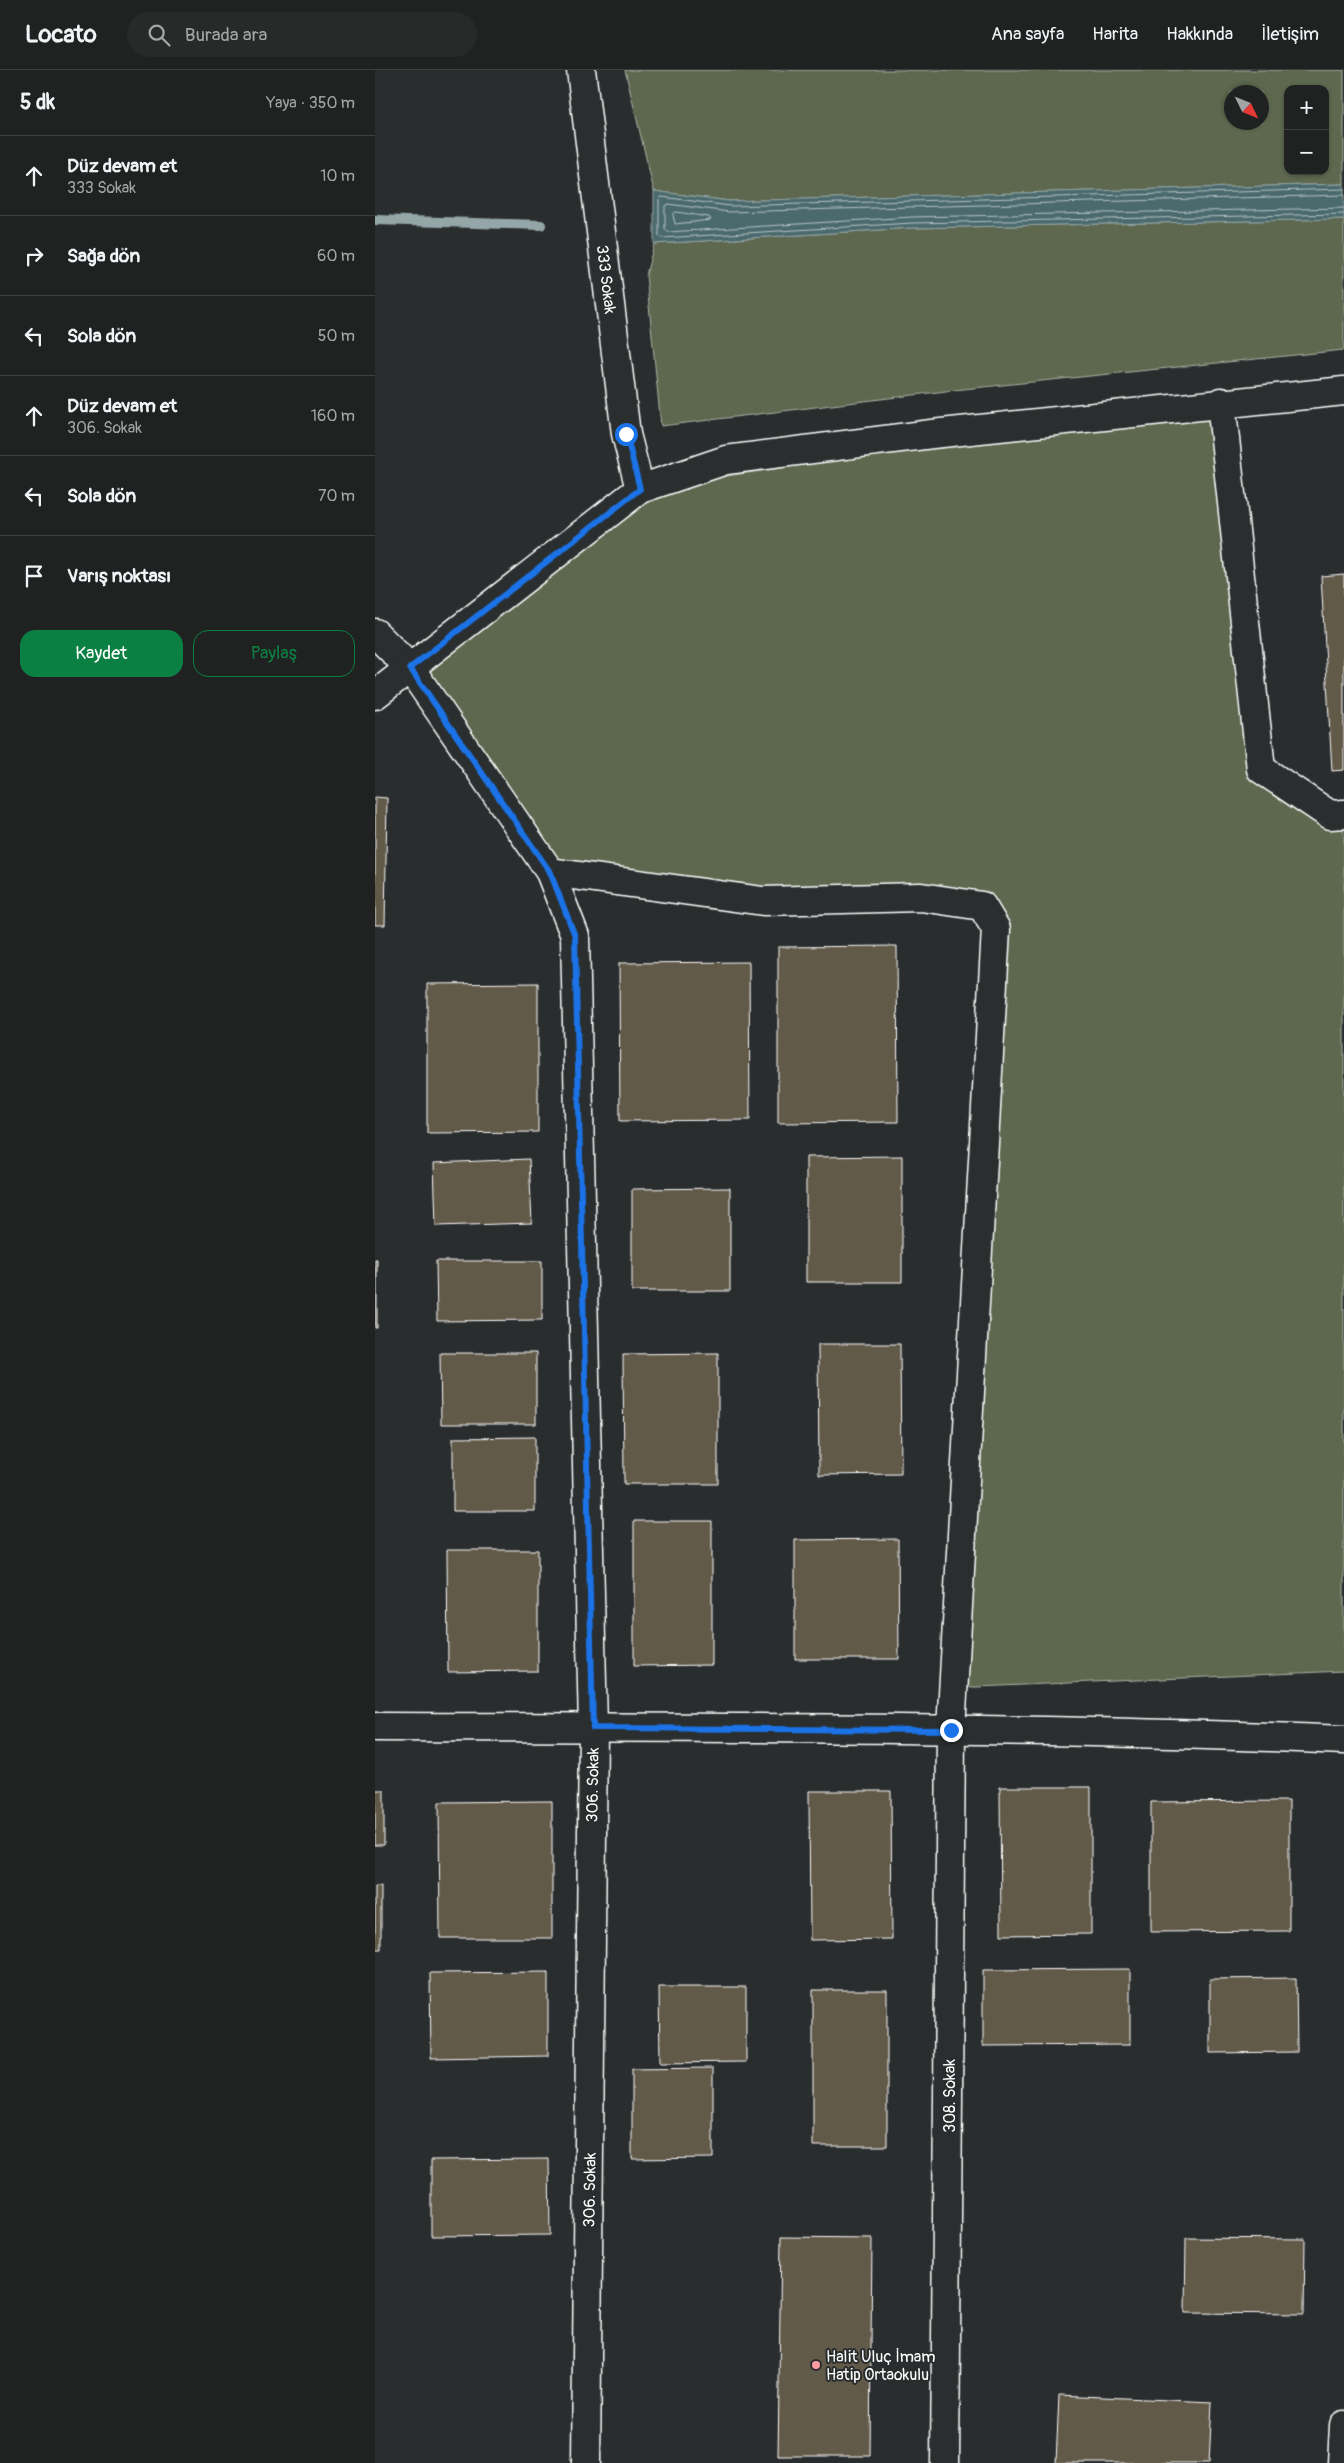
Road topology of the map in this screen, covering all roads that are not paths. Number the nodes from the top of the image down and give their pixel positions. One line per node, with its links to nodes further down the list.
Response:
1 (581, 70): 4 (street, 333 Sokak)
2 (1344, 391): 3 (street)
3 (1221, 402): 4 (street); 8 (street)
4 (640, 489): 6 (street)
5 (375, 633): 6 (street, 306. Sokak)
6 (410, 668): 7 (street); 9 (street, 306. Sokak)
7 (375, 695)
8 (1344, 814)
9 (550, 872): 11 (street, 306. Sokak); 12 (street, 308. Sokak)
10 (375, 1727): 11 (street)
11 (593, 1728): 12 (street); 15 (street, 306. Sokak)
12 (951, 1730): 13 (street); 16 (street, 308. Sokak)
13 (1344, 1740)
14 (1344, 2425): 17 (street)
15 (586, 2463)
16 (945, 2463)
17 (1342, 2463)

